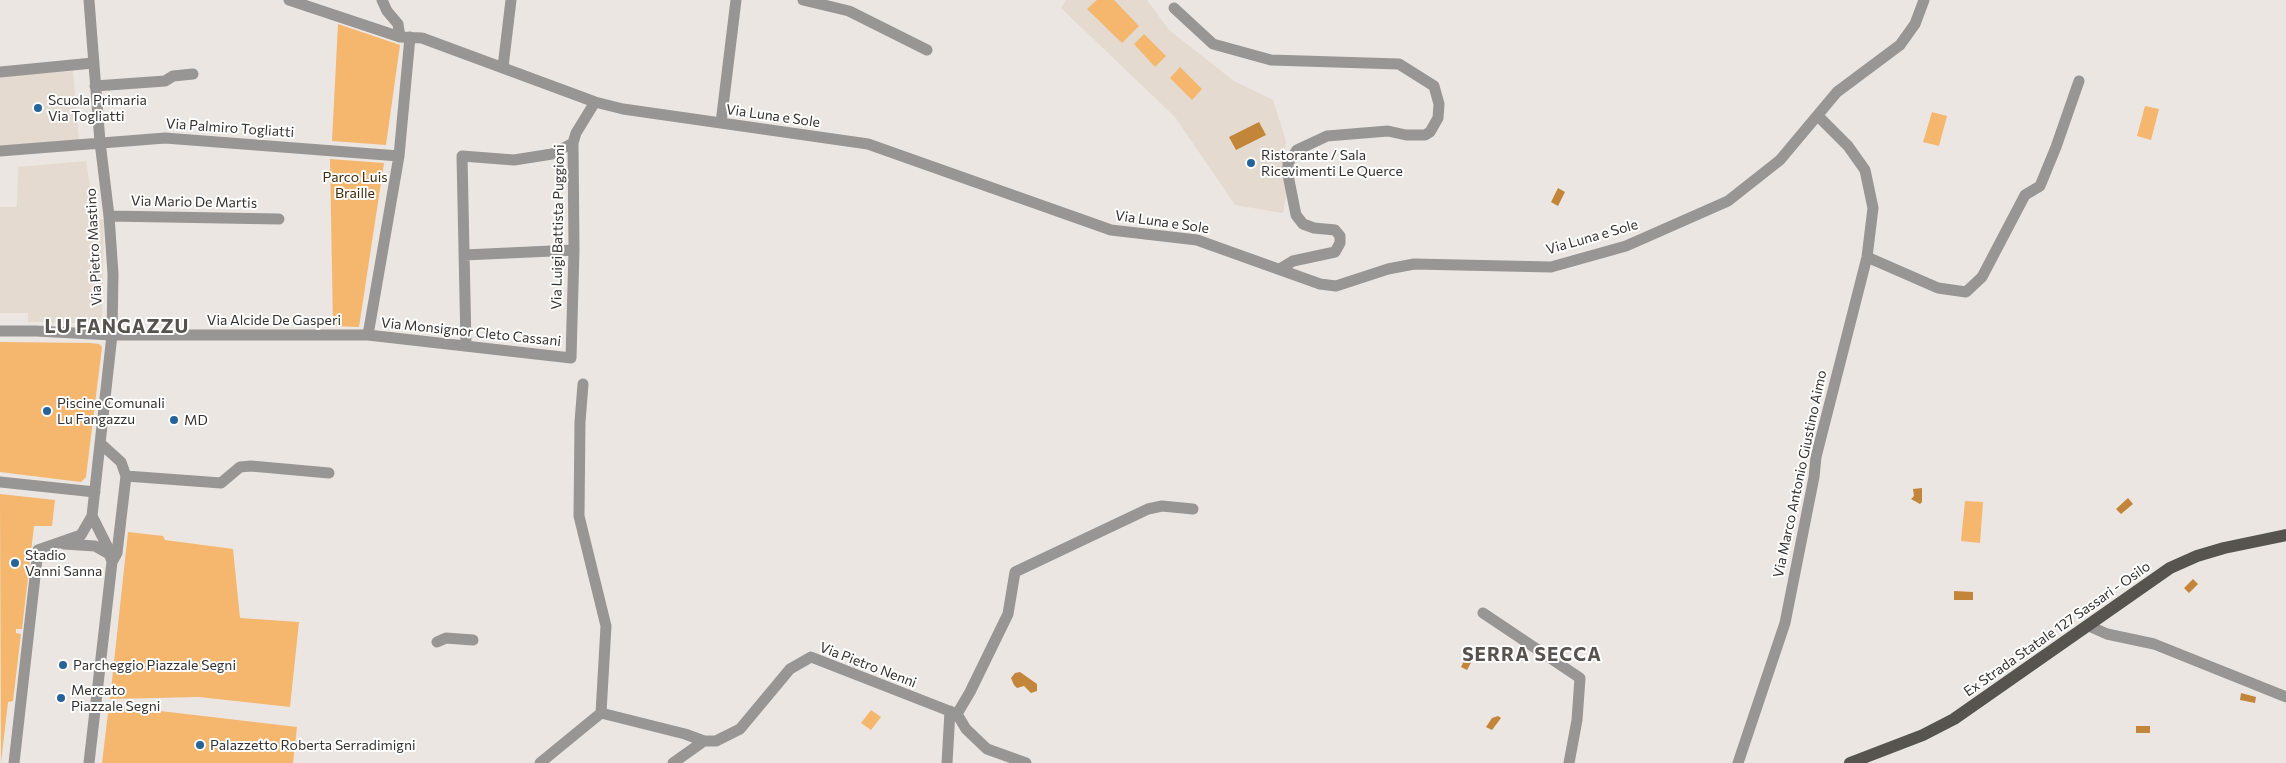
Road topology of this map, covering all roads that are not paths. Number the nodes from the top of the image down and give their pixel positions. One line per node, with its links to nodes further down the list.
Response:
1 (89, 0): 11 (street, Via Pietro Mastino)
2 (289, 0): 9 (street, Via Luna e Sole)
3 (382, 0): 9 (street)
4 (511, 0): 12 (street)
5 (736, 0): 19 (street)
6 (803, 0): 10 (street)
7 (1924, 0): 18 (street, Via Luna e Sole)
8 (1174, 8): 29 (street)
9 (405, 37): 12 (street, Via Luna e Sole); 23 (street)
10 (927, 50)
11 (93, 63): 13 (street); 16 (street, Via Pietro Mastino)
12 (503, 67): 17 (street, Via Luna e Sole)
13 (0, 72)
14 (193, 74): 16 (street)
15 (2079, 82): 28 (street)
16 (95, 86): 20 (street, Via Pietro Mastino)
17 (595, 102): 19 (street, Via Luna e Sole); 21 (street, Via Luigi Battista Puggioni)
18 (1818, 116): 28 (street, Via Marco Antonio Giustino Aimo); 29 (street, Via Luna e Sole)
19 (721, 123): 29 (street, Via Luna e Sole)
20 (100, 142): 22 (street, Via Palmiro Togliatti); 23 (street, Via Palmiro Togliatti); 24 (street, Via Pietro Mastino)
21 (573, 143): 26 (street, Via Luigi Battista Puggioni); 27 (street)
22 (0, 151)
23 (398, 156): 32 (street)
24 (109, 216): 25 (street, Via Mario De Martis); 31 (street, Via Pietro Mastino)
25 (279, 219)
26 (574, 250): 27 (street); 34 (street, Via Luigi Battista Puggioni)
27 (464, 255): 33 (street)
28 (1867, 257): 61 (street, Via Marco Antonio Giustino Aimo)
29 (1280, 269)
30 (0, 331): 31 (street, Via Alcide De Gasperi)
31 (112, 335): 32 (street, Via Alcide De Gasperi); 36 (street, Via Pietro Mastino)
32 (368, 335): 33 (street, Via Monsignor Cleto Cassani)
33 (466, 345): 34 (street, Via Monsignor Cleto Cassani)
34 (571, 358)
35 (583, 384): 51 (street)
36 (100, 443): 38 (street); 40 (street, Via Pietro Mastino)
37 (329, 473): 38 (street)
38 (126, 476): 45 (street)
39 (0, 482): 40 (street)
40 (95, 492): 42 (street, Via Pietro Mastino)
41 (1193, 509): 52 (street)
42 (92, 516): 44 (street); 45 (street)
43 (2286, 534): 47 (main road, Ex Strada Statale 127 Sassari - Osilo)
44 (60, 544): 45 (street); 54 (street)
45 (111, 558): 55 (street)
46 (1484, 613): 60 (street)
47 (2089, 626): 50 (street); 62 (main road, Ex Strada Statale 127 Sassari - Osilo)
48 (473, 640): 49 (street)
49 (438, 642)
50 (2286, 697)
51 (601, 713): 53 (street); 56 (street)
52 (953, 713): 53 (street, Via Pietro Nenni); 58 (street); 59 (street)
53 (704, 741): 57 (street, Via Pietro Nenni)
54 (14, 763)
55 (89, 763)
56 (540, 763)
57 (673, 763)
58 (947, 763)
59 (1026, 763)
60 (1569, 763)
61 (1738, 763)
62 (1850, 763)

